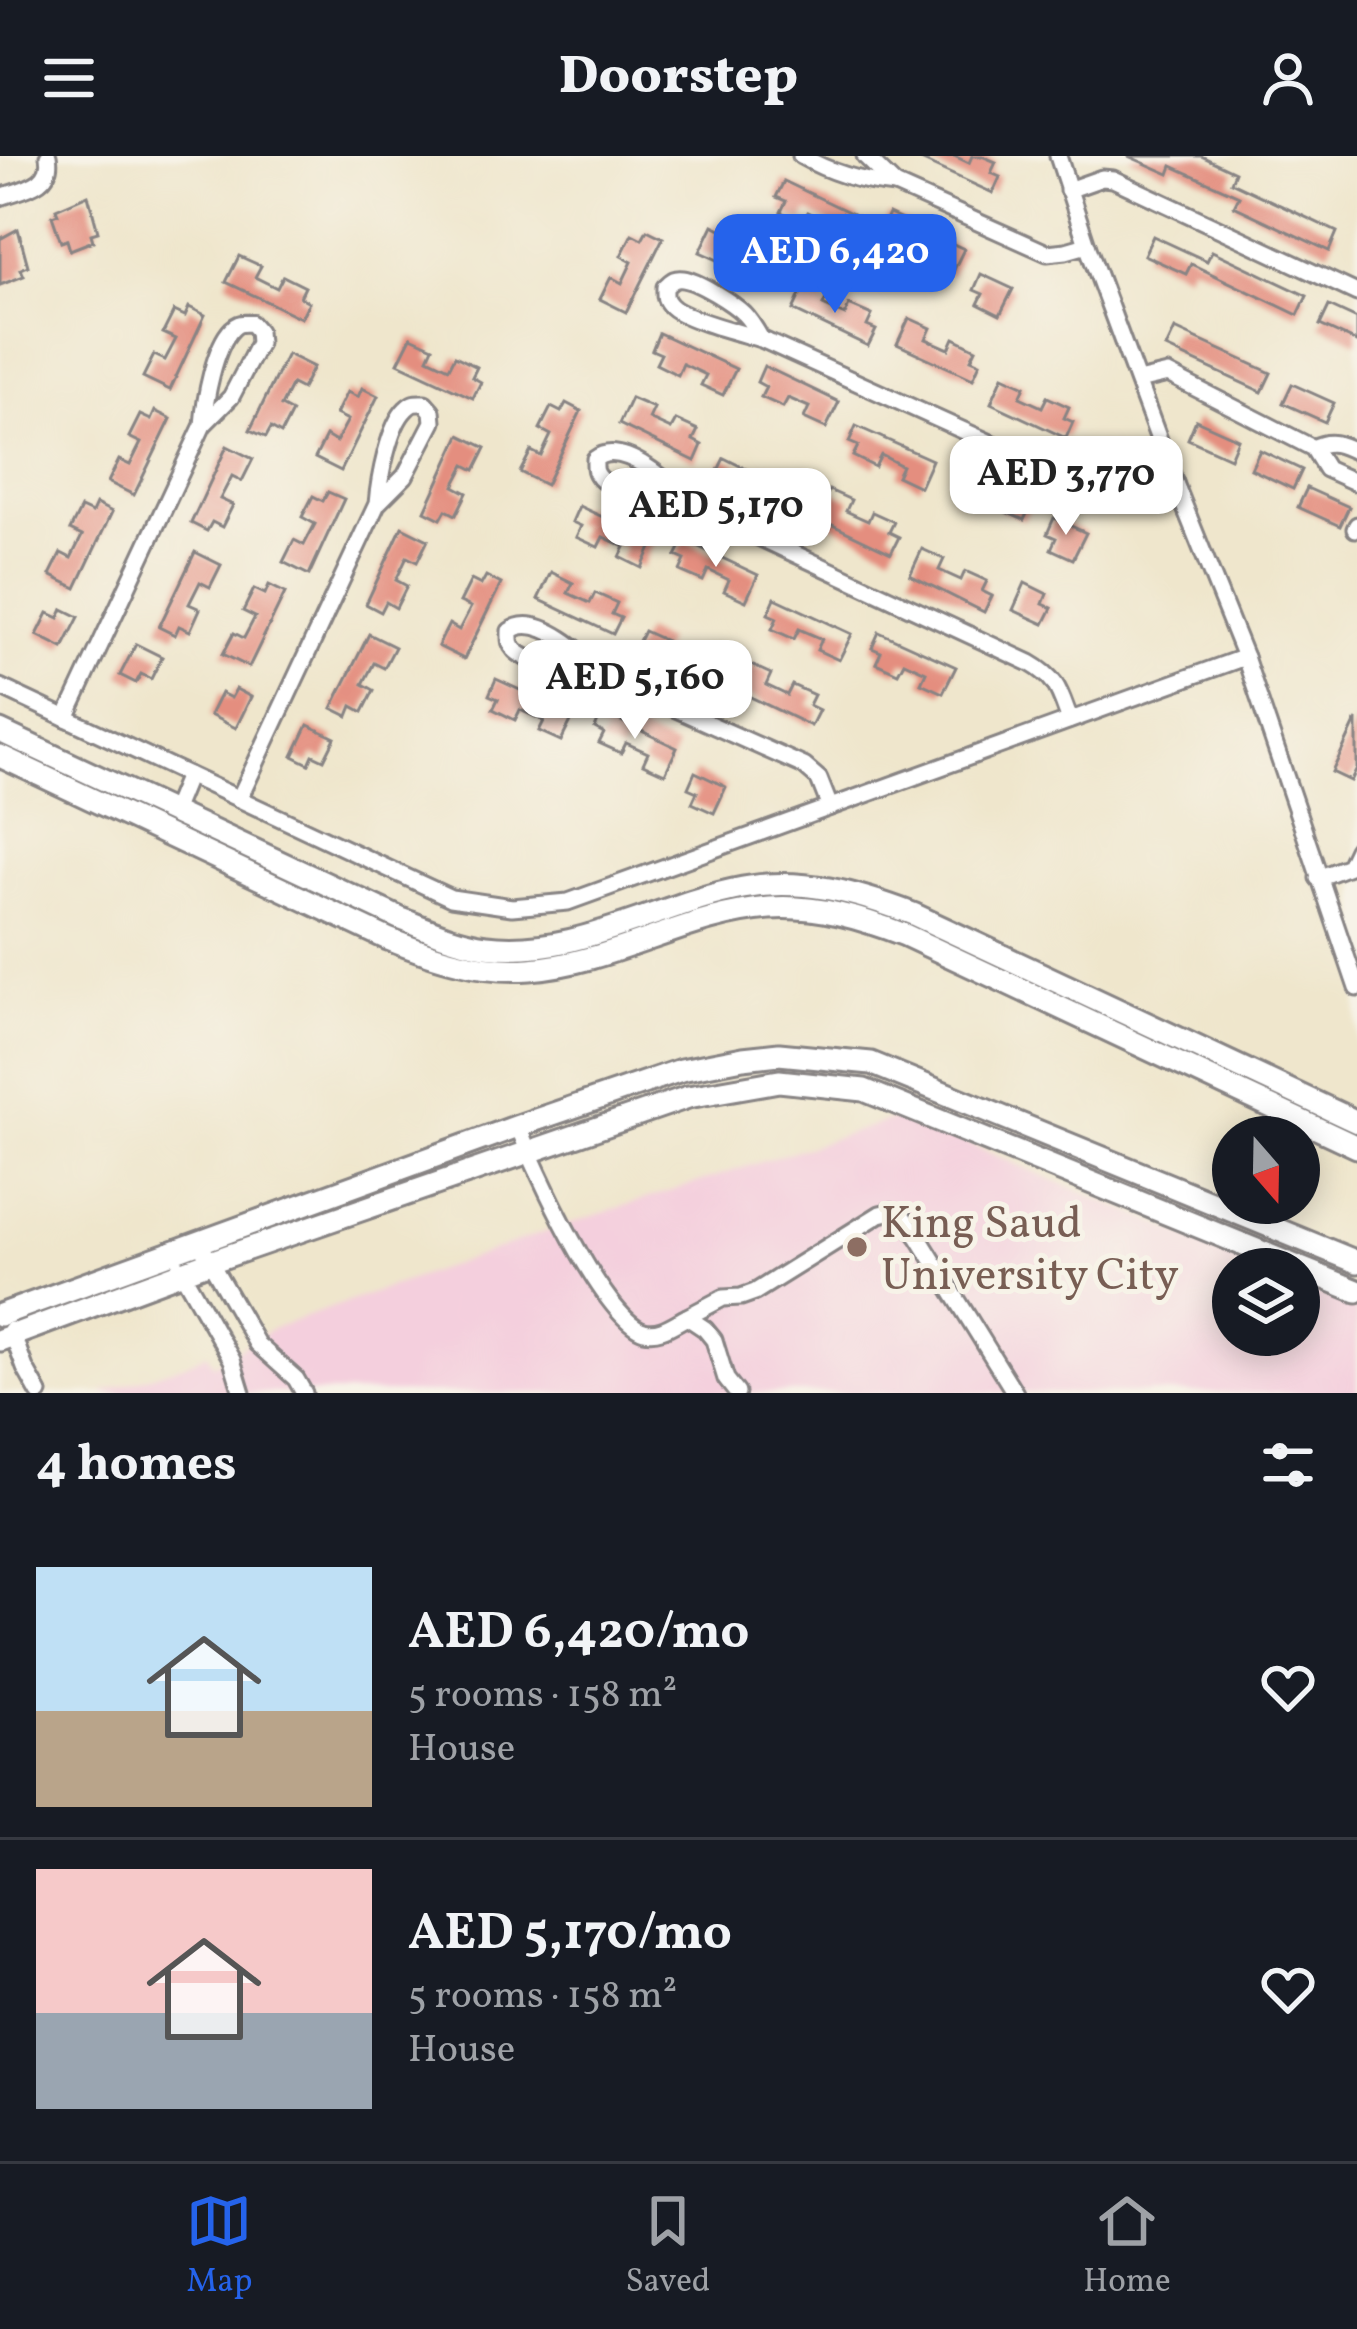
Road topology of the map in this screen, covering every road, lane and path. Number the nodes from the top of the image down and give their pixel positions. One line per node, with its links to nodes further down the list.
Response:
1 (48, 156): 7 (street)
2 (801, 156): 5 (street)
3 (865, 156): 5 (street)
4 (1058, 156): 6 (street)
5 (895, 185): 8 (street)
6 (1068, 190): 8 (street); 9 (street)
7 (0, 197)
8 (1087, 245): 11 (street)
9 (1357, 292)
10 (761, 339): 10 (street); 15 (street)
11 (1138, 381): 13 (street); 15 (street)
12 (203, 425): 12 (street); 22 (street)
13 (1313, 448): 14 (street); 16 (street)
14 (1357, 452)
15 (1175, 483): 19 (street)
16 (1357, 483)
17 (377, 504): 17 (street); 26 (street)
18 (696, 508): 18 (street); 23 (street)
19 (1245, 657): 23 (street); 30 (street)
20 (611, 680): 20 (street); 27 (street)
21 (0, 687): 22 (street)
22 (66, 718): 25 (street)
23 (1070, 720): 27 (street)
24 (1, 740): 28 (main road); 31 (main road)
25 (188, 775): 26 (street); 28 (street)
26 (238, 799): 27 (street)
27 (830, 807)
28 (172, 814): 31 (main road)
29 (1357, 849): 30 (street)
30 (1318, 878): 32 (street)
31 (338, 903): 33 (main road); 35 (main road)
32 (1357, 988)
33 (1357, 1122)
34 (518, 1126): 36 (street); 37 (main road); 38 (main road)
35 (1357, 1147)
36 (527, 1151): 37 (main road); 40 (main road); 42 (street)
37 (205, 1253): 39 (main road); 46 (street)
38 (1357, 1262)
39 (176, 1264): 41 (main road); 43 (main road); 45 (street)
40 (1357, 1291)
41 (2, 1314): 43 (street)
42 (687, 1317): 47 (street); 48 (street)
43 (7, 1338): 44 (street)
44 (39, 1393)
45 (242, 1393)
46 (304, 1393)
47 (737, 1393)
48 (1016, 1393)

